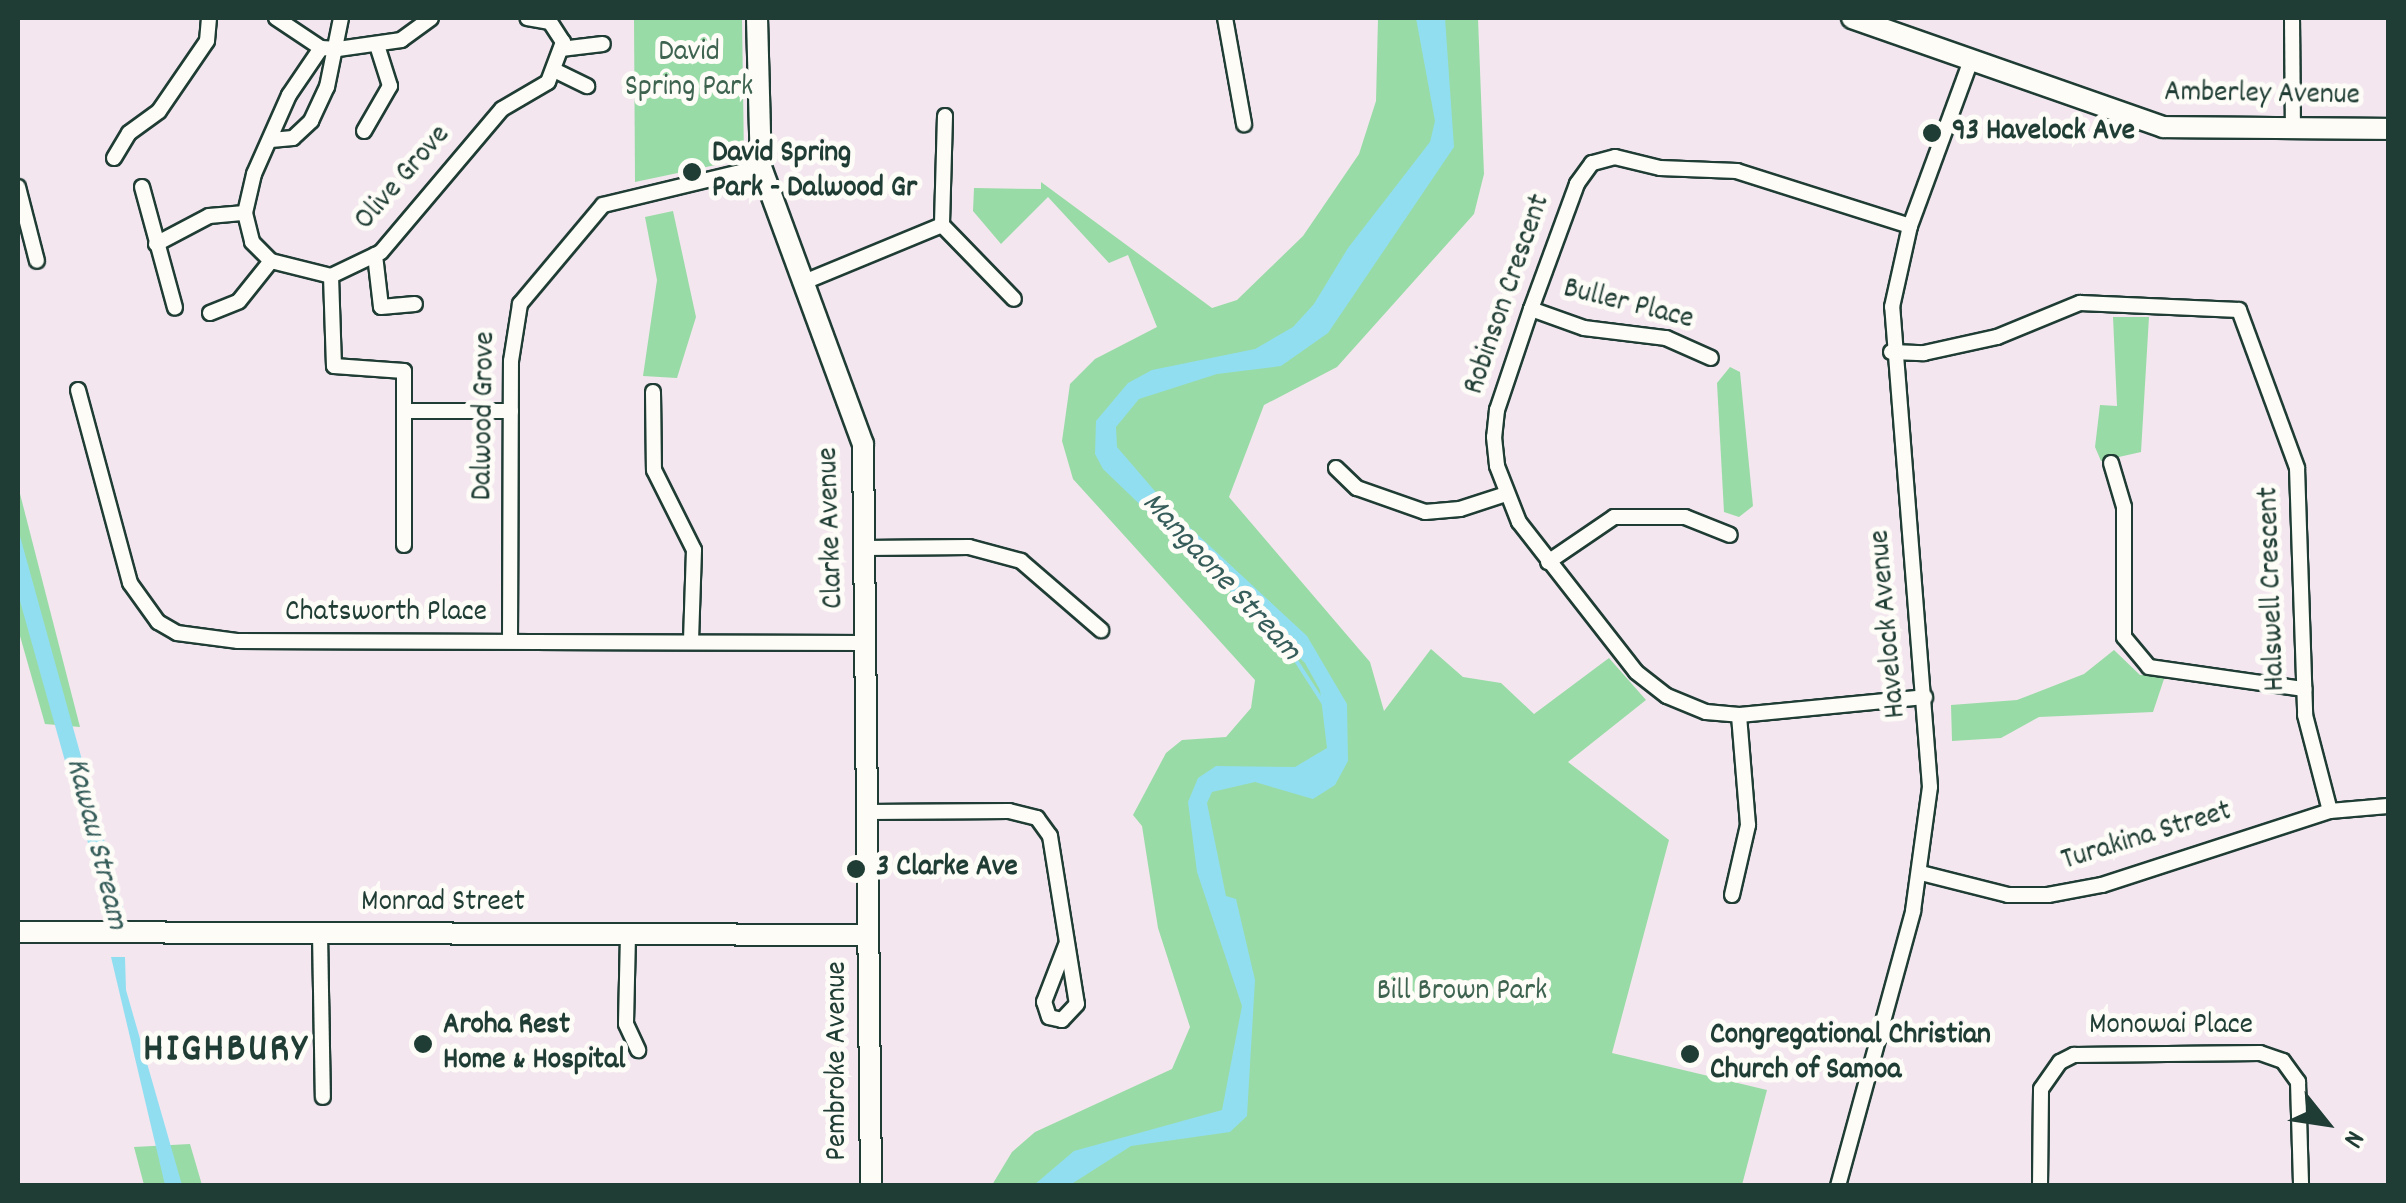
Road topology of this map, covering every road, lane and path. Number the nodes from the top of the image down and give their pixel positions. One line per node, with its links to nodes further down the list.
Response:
1 (209, 18): 25 (street)
2 (276, 18): 13 (street)
3 (342, 18): 14 (street)
4 (431, 18): 12 (street)
5 (527, 18): 10 (street)
6 (757, 18): 26 (street, Clarke Avenue)
7 (1225, 18): 20 (street)
8 (1852, 18): 16 (street, Amberley Avenue)
9 (2292, 18): 22 (street)
10 (550, 20): 15 (street)
11 (603, 44): 15 (street)
12 (377, 45): 14 (street); 23 (street)
13 (321, 48): 14 (street); 24 (street)
14 (338, 49): 24 (street)
15 (561, 49): 17 (street)
16 (1971, 60): 22 (street, Amberley Avenue); 31 (street, Havelock Avenue)
17 (554, 70): 18 (street); 33 (street, Olive Grove)
18 (587, 86)
19 (945, 116): 30 (street)
20 (1244, 124)
21 (2388, 128): 22 (street, Amberley Avenue)
22 (2293, 129)
23 (364, 131)
24 (272, 140): 29 (street)
25 (114, 158)
26 (760, 167): 37 (street, Clarke Avenue); 47 (street, Dalwood Grove)
27 (18, 187): 34 (street)
28 (142, 187): 32 (street)
29 (245, 213): 32 (street); 35 (street)
30 (942, 225): 37 (street); 38 (street)
31 (1910, 226): 41 (street, Robinson Crescent); 43 (street, Havelock Avenue)
32 (156, 244): 40 (street)
33 (375, 255): 36 (street, Olive Grove); 39 (street)
34 (37, 261)
35 (271, 261): 36 (street); 42 (street)
36 (331, 276): 48 (street)
37 (804, 282): 54 (street, Clarke Avenue)
38 (1014, 299)
39 (415, 304)
40 (175, 308)
41 (1531, 309): 44 (street, Buller Place); 51 (street, Robinson Crescent)
42 (210, 314)
43 (1891, 352): 60 (street, Halswell Crescent); 61 (street, Havelock Avenue)
44 (1710, 358)
45 (78, 390): 58 (street, Chatsworth Place)
46 (653, 392): 57 (street)
47 (511, 411): 48 (street); 58 (street, Dalwood Grove)
48 (404, 412): 53 (street)
49 (2111, 463): 60 (street)
50 (1336, 468): 51 (street)
51 (1506, 494): 55 (street, Robinson Crescent)
52 (1730, 535): 55 (street)
53 (404, 545)
54 (865, 548): 56 (street); 59 (street, Clarke Avenue)
55 (1548, 562): 62 (street, Robinson Crescent)
56 (1101, 630)
57 (692, 639): 58 (street, Chatsworth Place); 59 (street, Chatsworth Place)
58 (510, 641)
59 (866, 643): 65 (street, Clarke Avenue)
60 (2304, 689): 64 (street, Halswell Crescent)
61 (1926, 697): 62 (street, Robinson Crescent); 66 (street, Havelock Avenue)
62 (1739, 715): 67 (street)
63 (2388, 806): 64 (street, Turakina Street)
64 (2330, 811): 66 (street, Turakina Street)
65 (868, 812): 71 (street, Clarke Avenue); 72 (street)
66 (1921, 873): 76 (street, Havelock Avenue)
67 (1732, 895)
68 (18, 932): 69 (street, Monrad Street)
69 (320, 933): 70 (street, Monrad Street); 74 (street)
70 (628, 935): 71 (street, Monrad Street); 73 (street)
71 (868, 935): 75 (street, Pembroke Avenue)
72 (1066, 944): 72 (street)
73 (638, 1050)
74 (322, 1096)
75 (870, 1186)
76 (1838, 1186)
77 (2040, 1186): 78 (street, Monowai Place)
78 (2301, 1186)

